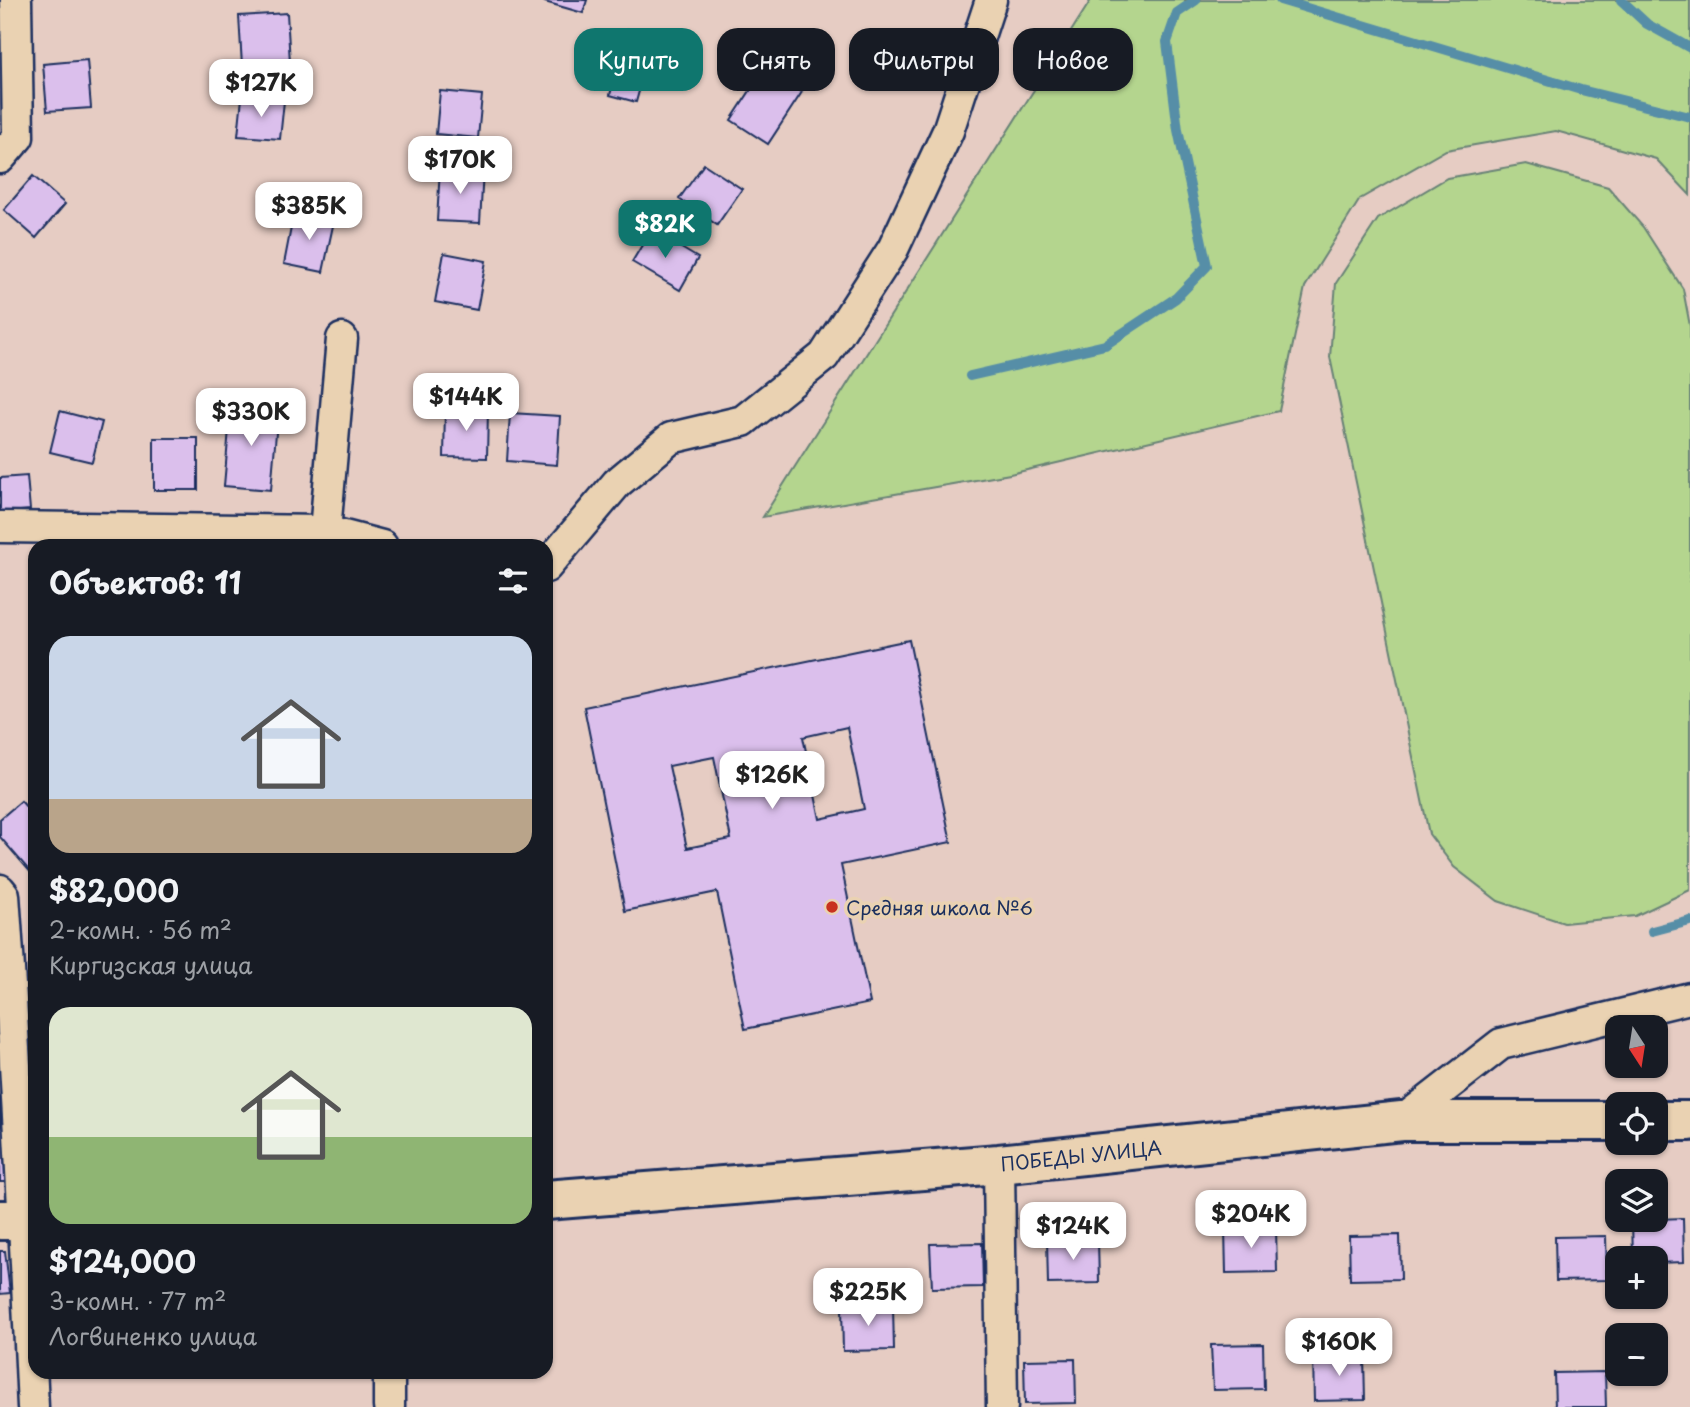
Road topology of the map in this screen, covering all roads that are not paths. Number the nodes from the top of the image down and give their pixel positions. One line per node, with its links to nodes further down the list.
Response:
1 (16, 0): 3 (street)
2 (991, 0): 8 (street)
3 (0, 158)
4 (342, 339): 6 (street)
5 (0, 527): 6 (street)
6 (325, 531): 7 (street)
7 (355, 539)
8 (553, 559)
9 (0, 890): 17 (street)
10 (1690, 998): 11 (street)
11 (1402, 1121): 12 (street, ПОБЕДЫ УЛИЦА); 15 (street, ПОБЕДЫ УЛИЦА)
12 (1605, 1121)
13 (1668, 1121): 14 (street)
14 (1690, 1121)
15 (999, 1164): 16 (street, ПОБЕДЫ УЛИЦА); 23 (street)
16 (553, 1199)
17 (20, 1220): 18 (street)
18 (28, 1335)
19 (31, 1379): 21 (street)
20 (389, 1379): 22 (street)
21 (33, 1407)
22 (389, 1407)
23 (1002, 1407)

